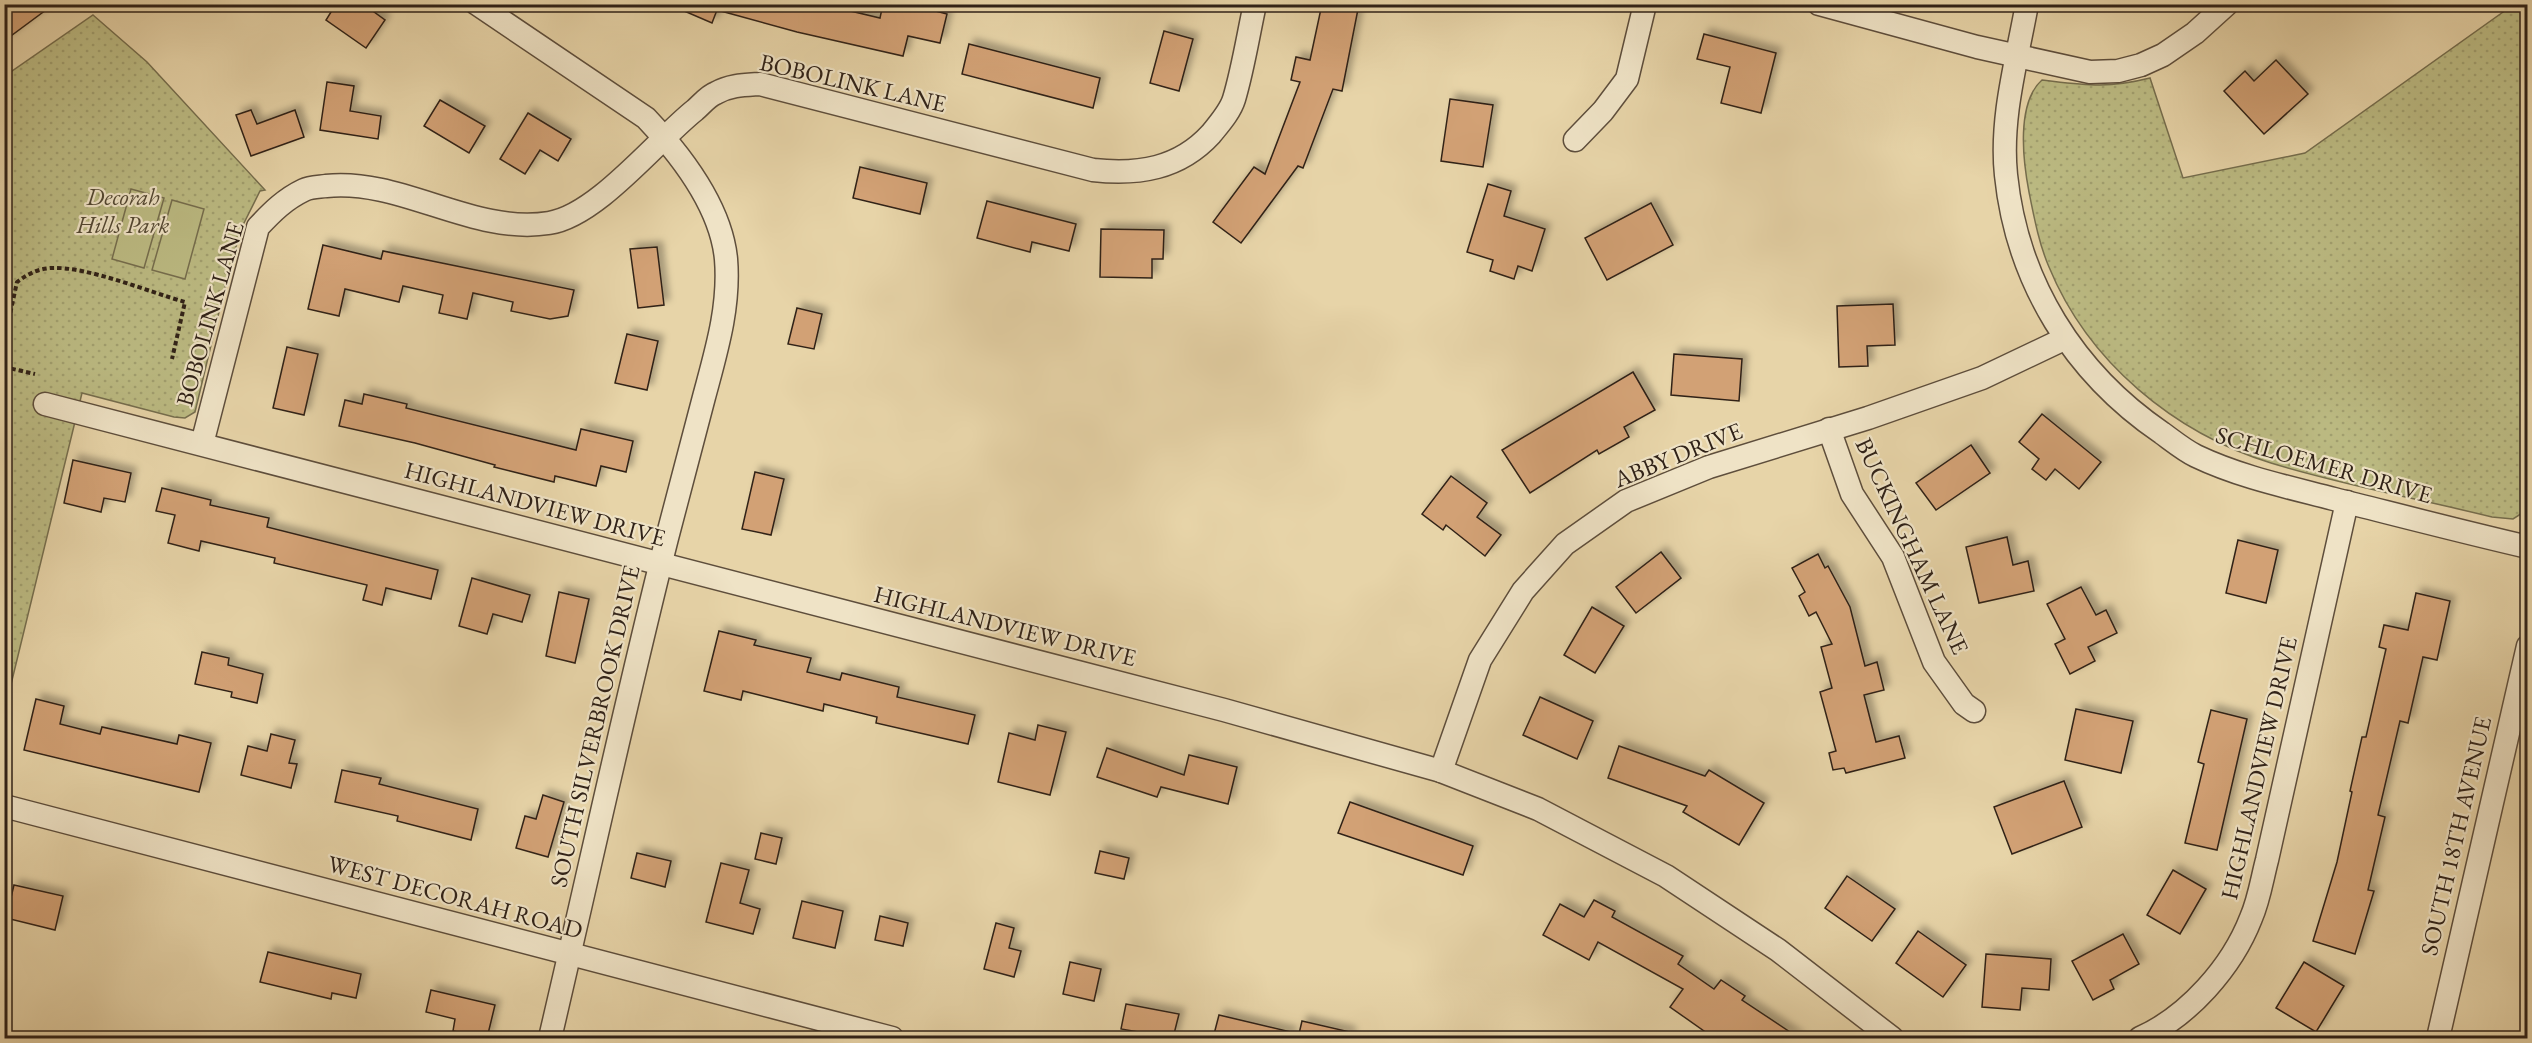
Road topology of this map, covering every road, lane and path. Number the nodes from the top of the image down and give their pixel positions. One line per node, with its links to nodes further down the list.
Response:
1 (477, 4): 8 (street, SOUTH SILVERBROOK DRIVE)
2 (1255, 4): 8 (street, BOBOLINK LANE)
3 (1645, 4): 9 (street)
4 (1819, 4): 7 (street)
5 (2027, 4): 7 (street, SCHLOEMER DRIVE)
6 (2227, 4): 7 (street)
7 (2017, 56): 10 (street, SCHLOEMER DRIVE)
8 (664, 137): 17 (street, BOBOLINK LANE); 20 (street, SOUTH SILVERBROOK DRIVE)
9 (1575, 140)
10 (2064, 339): 16 (street, ABBY DRIVE); 18 (street, SCHLOEMER DRIVE)
11 (4, 342): 12 (path)
12 (172, 359)
13 (4, 367): 14 (path)
14 (35, 374)
15 (45, 404): 17 (street, HIGHLANDVIEW DRIVE)
16 (1829, 429): 22 (street, BUCKINGHAM LANE); 23 (street, ABBY DRIVE)
17 (202, 444): 20 (street, HIGHLANDVIEW DRIVE)
18 (2347, 502): 19 (street, SCHLOEMER DRIVE); 29 (street, HIGHLANDVIEW DRIVE)
19 (2528, 547)
20 (661, 566): 23 (street, HIGHLANDVIEW DRIVE); 25 (street, SOUTH SILVERBROOK DRIVE)
21 (2528, 646): 30 (street, SOUTH 18TH AVENUE)
22 (1974, 711)
23 (1441, 771): 28 (street, HIGHLANDVIEW DRIVE)
24 (4, 806): 25 (street, WEST DECORAH ROAD)
25 (569, 956): 26 (street, SOUTH SILVERBROOK DRIVE); 27 (street, WEST DECORAH ROAD)
26 (550, 1038)
27 (892, 1038)
28 (1892, 1038)
29 (2140, 1038)
30 (2438, 1038)

